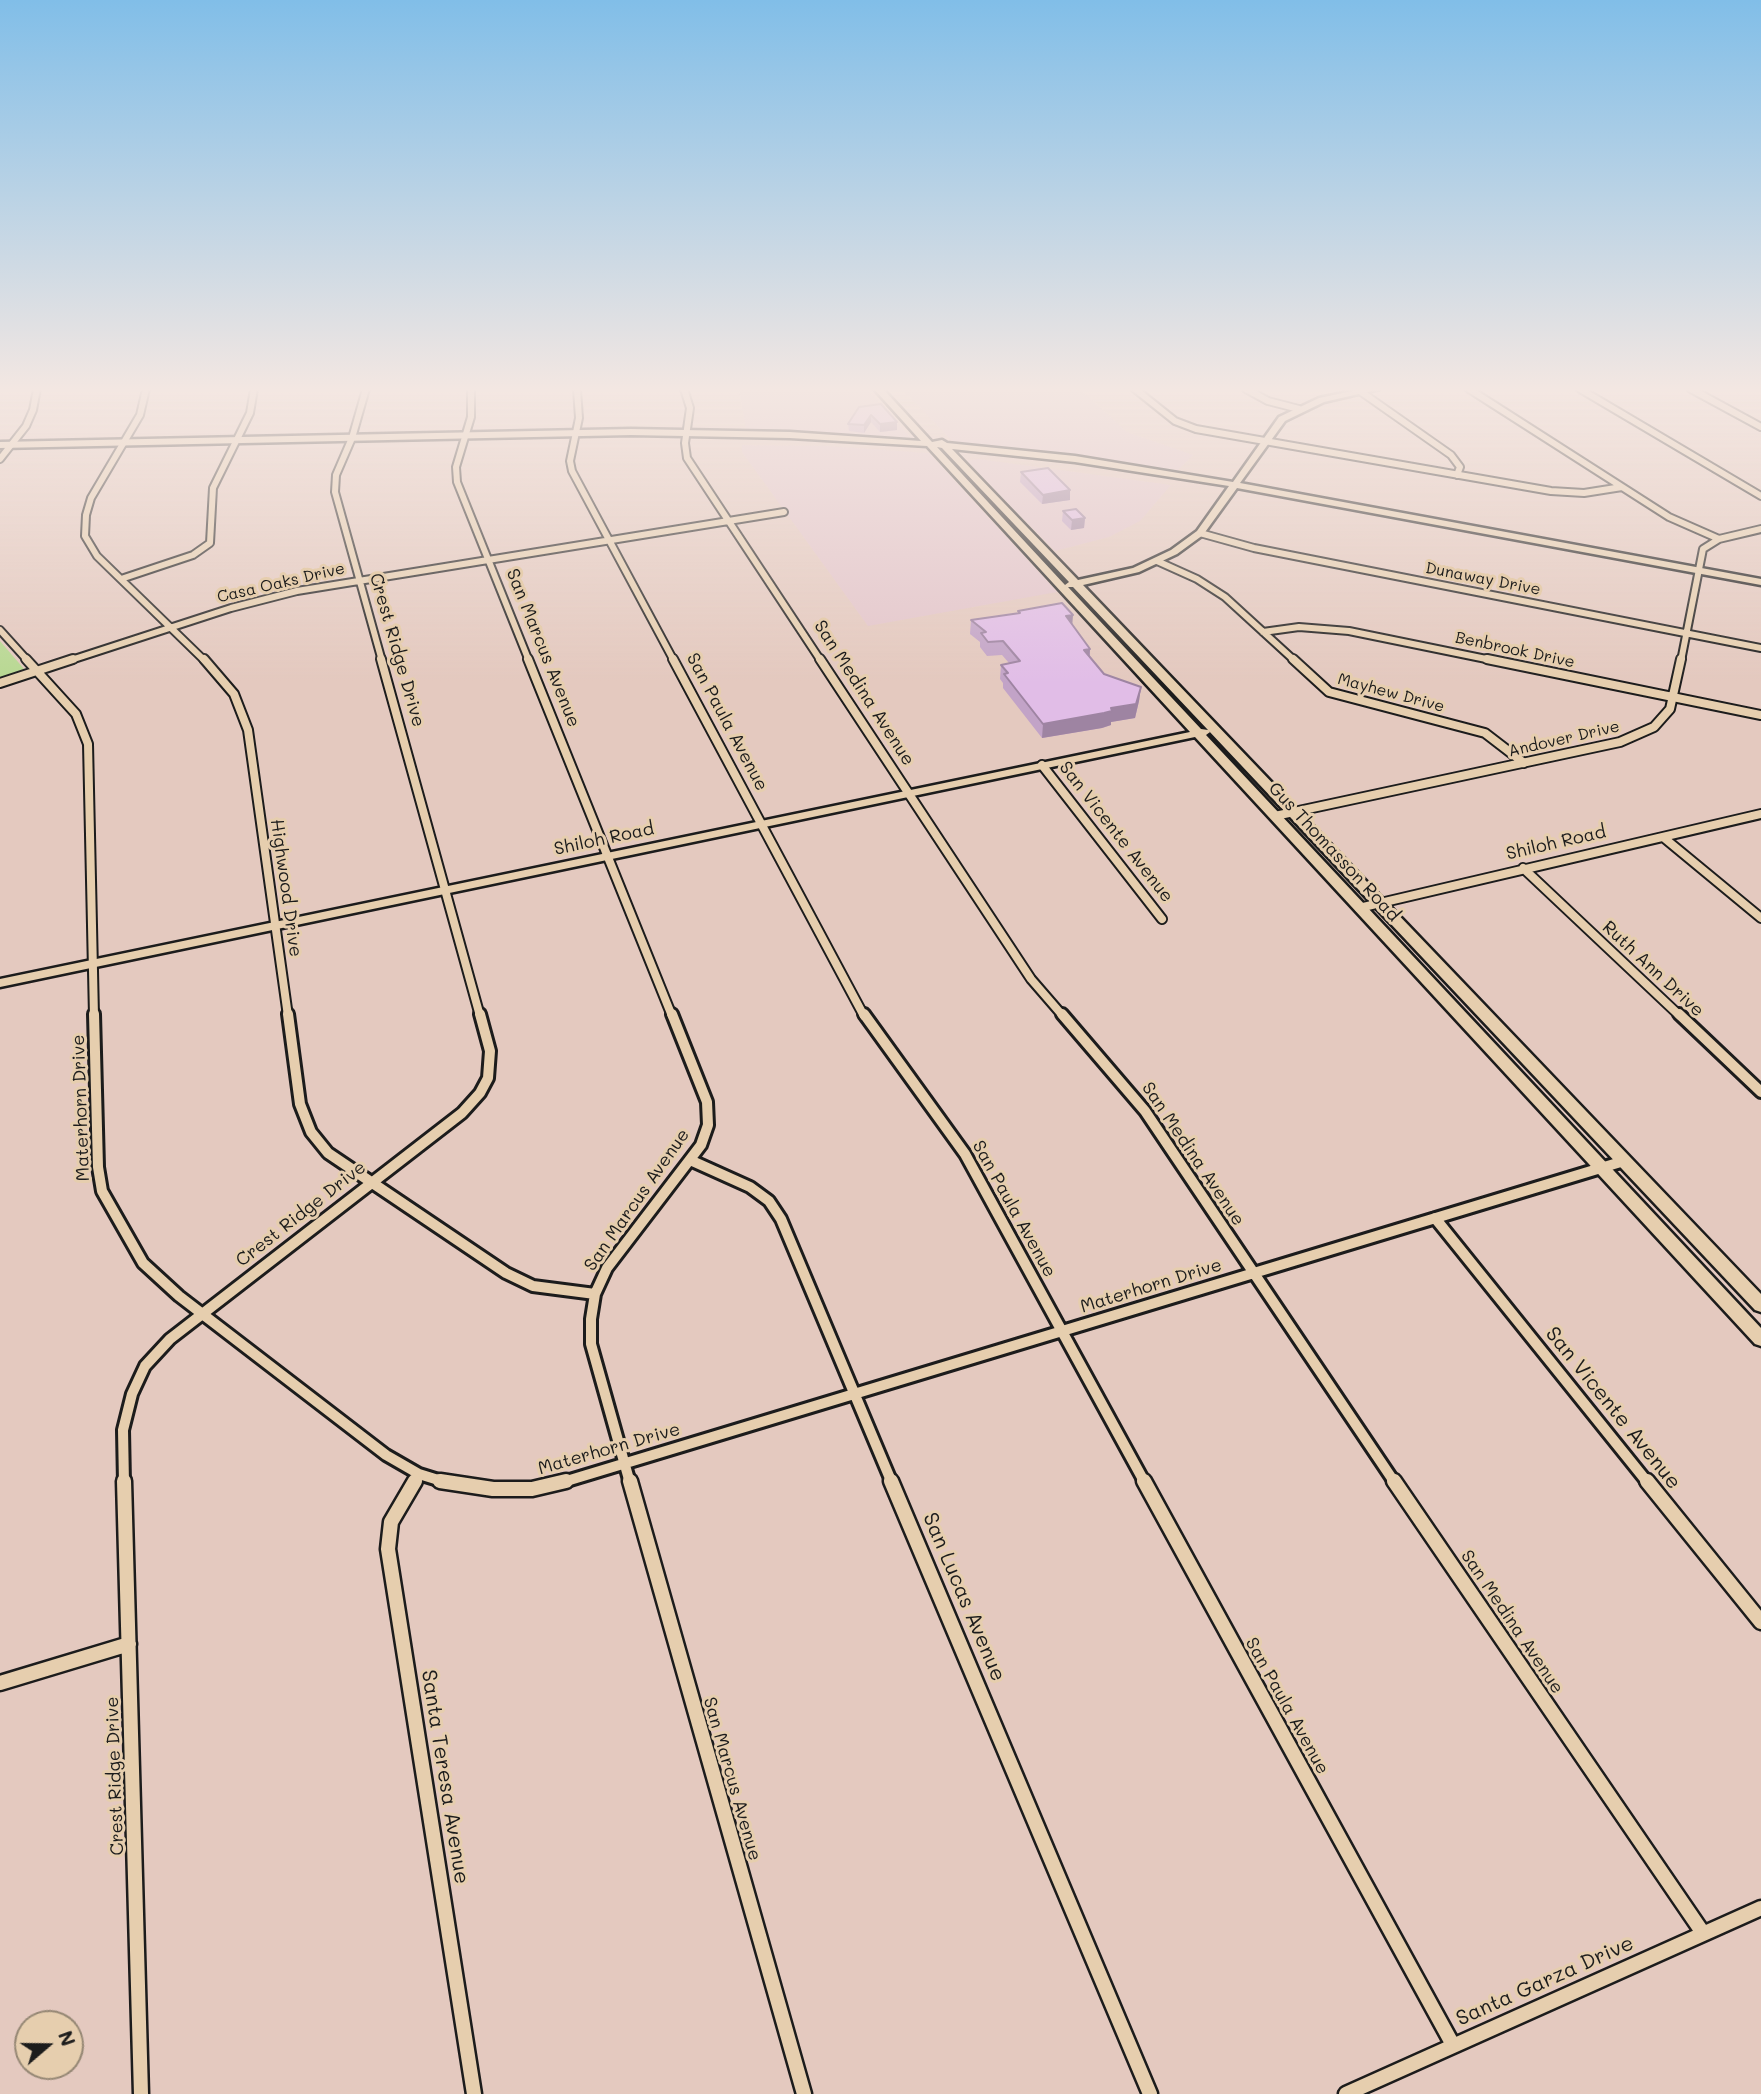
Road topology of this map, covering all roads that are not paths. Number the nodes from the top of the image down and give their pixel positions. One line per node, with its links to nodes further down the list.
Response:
1 (98, 487): 26 (street, Highwood Drive)
2 (214, 487): 26 (street)
3 (335, 487): 27 (street, Crest Ridge Drive)
4 (459, 487): 23 (street, San Marcus Avenue)
5 (581, 487): 21 (street, San Paula Avenue)
6 (706, 487): 16 (street, San Medina Avenue)
7 (969, 487): 13 (main road); 19 (main road, Gus Thomasson Road)
8 (983, 487): 13 (main road, Gus Thomasson Road)
9 (1233, 487): 20 (main road); 25 (main road)
10 (1529, 487): 11 (street)
11 (1622, 487): 22 (street)
12 (1745, 487): 14 (street)
13 (986, 489): 17 (main road, Gus Thomasson Road)
14 (1761, 496)
15 (784, 512): 16 (street, Casa Oaks Drive)
16 (729, 520): 21 (street, Casa Oaks Drive); 45 (street, San Medina Avenue)
17 (1024, 528): 19 (main road); 29 (main road, Gus Thomasson Road)
18 (1761, 529): 22 (street)
19 (1010, 530): 30 (main road, Gus Thomasson Road)
20 (1200, 533): 24 (main road); 35 (street, Dunaway Drive)
21 (610, 539): 23 (street, Casa Oaks Drive); 49 (street, San Paula Avenue)
22 (1718, 539): 25 (street, Andover Drive)
23 (488, 559): 27 (street, Casa Oaks Drive); 51 (street, San Marcus Avenue)
24 (1157, 562): 29 (main road); 34 (street, Mayhew Drive)
25 (1699, 573): 28 (main road); 31 (main road); 35 (street, Andover Drive)
26 (121, 579): 32 (street, Highwood Drive)
27 (359, 579): 32 (street, Casa Oaks Drive); 53 (street, Crest Ridge Drive)
28 (1761, 582)
29 (1078, 584): 30 (main road); 41 (main road, Gus Thomasson Road)
30 (1062, 587): 42 (main road, Gus Thomasson Road)
31 (1761, 587)
32 (171, 628): 37 (street, Casa Oaks Drive); 58 (street, Highwood Drive)
33 (0, 630): 37 (street, Materhorn Drive)
34 (1263, 632): 39 (street, Benbrook Drive); 43 (street, Mayhew Drive)
35 (1686, 633): 36 (street, Dunaway Drive); 39 (street, Andover Drive)
36 (1761, 648)
37 (37, 671): 38 (street, Casa Oaks Drive); 59 (street, Materhorn Drive)
38 (0, 683)
39 (1674, 697): 40 (street, Benbrook Drive); 43 (street, Andover Drive)
40 (1761, 715)
41 (1216, 729): 42 (main road, Shiloh Road); 46 (main road, Gus Thomasson Road)
42 (1199, 733): 44 (main road, Shiloh Road); 48 (main road, Gus Thomasson Road)
43 (1524, 763): 46 (street, Andover Drive)
44 (1042, 765): 45 (main road, Shiloh Road); 57 (street, San Vicente Avenue)
45 (909, 793): 49 (main road, Shiloh Road); 69 (street, San Medina Avenue)
46 (1294, 812): 48 (street, Andover Drive); 54 (main road, Gus Thomasson Road)
47 (1761, 814): 50 (street, Shiloh Road)
48 (1275, 816): 55 (main road, Gus Thomasson Road)
49 (761, 825): 51 (main road, Shiloh Road); 73 (street, San Paula Avenue)
50 (1664, 836): 52 (street, Shiloh Road); 56 (street)
51 (608, 856): 53 (main road, Shiloh Road); 64 (street, San Marcus Avenue)
52 (1523, 868): 54 (street, Shiloh Road); 63 (street, Ruth Ann Drive)
53 (446, 890): 58 (main road, Shiloh Road); 67 (street, Crest Ridge Drive)
54 (1379, 903): 55 (street, Shiloh Road); 61 (main road, Gus Thomasson Road)
55 (1359, 908): 62 (main road, Gus Thomasson Road)
56 (1761, 918)
57 (1162, 919)
58 (276, 926): 59 (main road, Shiloh Road); 67 (street, Highwood Drive)
59 (95, 963): 60 (main road, Shiloh Road); 72 (street, Materhorn Drive)
60 (0, 983)
61 (1503, 1034): 62 (main road); 65 (main road, Gus Thomasson Road)
62 (1483, 1040): 66 (main road, Gus Thomasson Road)
63 (1761, 1092)
64 (690, 1160): 70 (street, San Marcus Avenue); 75 (street, San Lucas Avenue)
65 (1624, 1161): 66 (street, Materhorn Drive); 71 (main road, Gus Thomasson Road)
66 (1601, 1168): 68 (street, Materhorn Drive); 74 (main road, Gus Thomasson Road)
67 (370, 1182): 70 (street, Highwood Drive); 72 (street, Crest Ridge Drive)
68 (1434, 1218): 69 (street, Materhorn Drive); 78 (street, San Vicente Avenue)
69 (1253, 1273): 73 (street, Materhorn Drive); 82 (street, San Medina Avenue)
70 (595, 1294): 76 (street, San Marcus Avenue)
71 (1761, 1305)
72 (201, 1314): 77 (street, Materhorn Drive); 79 (street, Crest Ridge Drive)
73 (1063, 1332): 75 (street, Materhorn Drive); 83 (street, San Paula Avenue)
74 (1761, 1339)
75 (856, 1394): 76 (street, Materhorn Drive); 87 (street, San Lucas Avenue)
76 (625, 1464): 77 (street, Materhorn Drive); 86 (street, San Marcus Avenue)
77 (419, 1474): 85 (street, Santa Teresa Avenue)
78 (1761, 1622)
79 (129, 1644): 80 (street); 84 (street, Crest Ridge Drive)
80 (0, 1684)
81 (1761, 1908): 82 (street, Santa Garza Drive)
82 (1703, 1933): 83 (street, Santa Garza Drive)
83 (1453, 2045): 88 (street, Santa Garza Drive)
84 (141, 2094)
85 (474, 2094)
86 (804, 2094)
87 (1150, 2094)
88 (1346, 2094)

